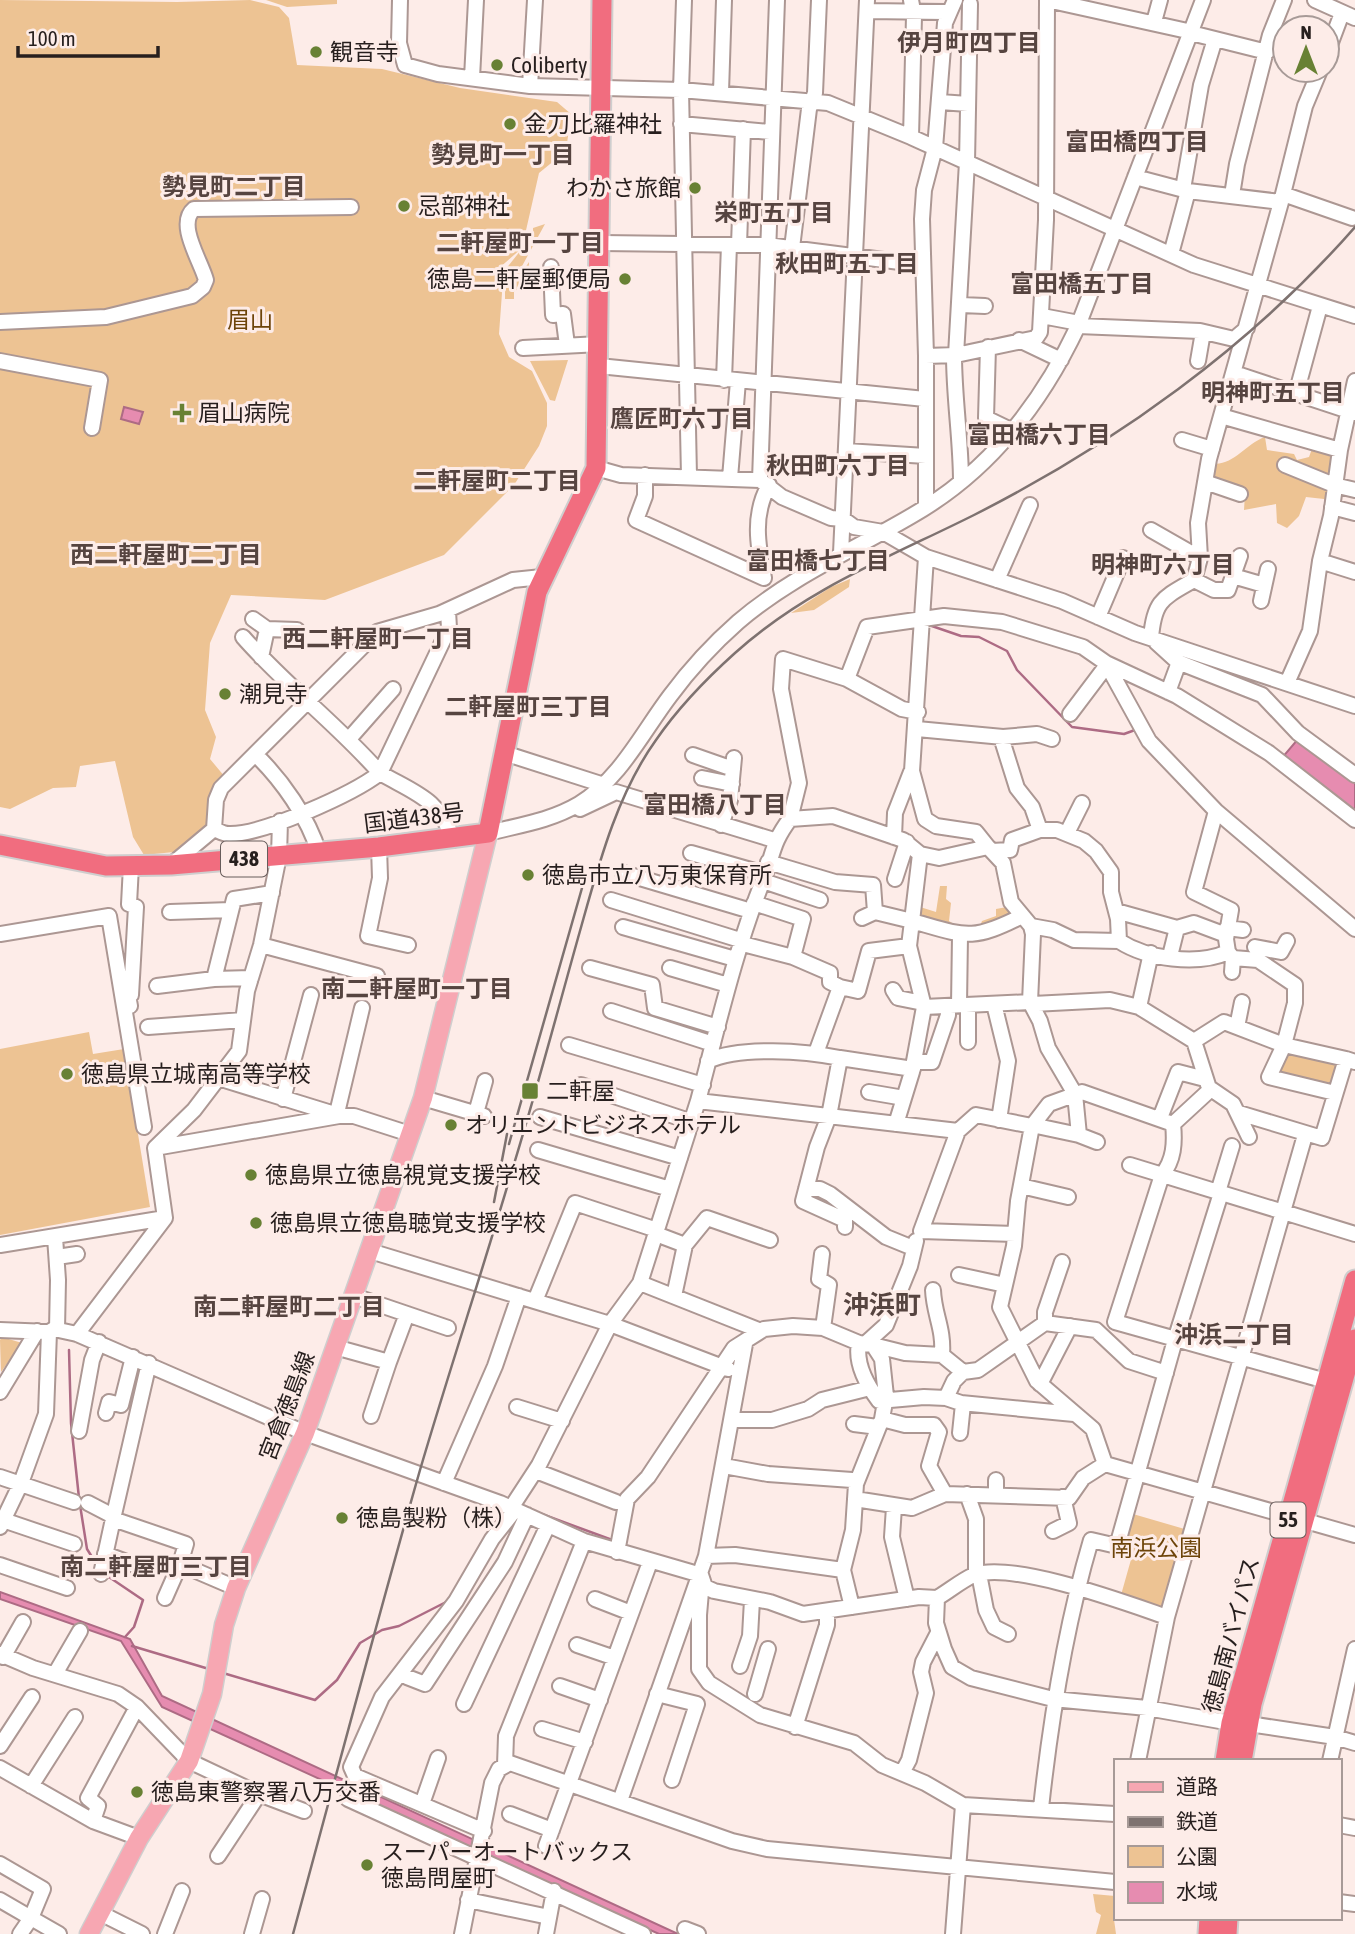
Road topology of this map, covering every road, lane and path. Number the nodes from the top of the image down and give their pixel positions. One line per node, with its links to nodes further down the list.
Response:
1 (400, 0): 23 (street)
2 (476, 0): 23 (street)
3 (535, 0): 25 (street)
4 (602, 0): 26 (highway, 国道438号)
5 (684, 0): 27 (street)
6 (724, 0): 28 (street)
7 (777, 0): 29 (street)
8 (819, 0): 30 (street)
9 (1047, 0): 19 (street); 43 (street)
10 (1160, 0): 19 (street)
11 (1203, 0): 20 (street)
12 (1284, 0): 22 (street)
13 (1315, 0): 18 (street)
14 (970, 4): 32 (street)
15 (867, 5): 16 (street); 33 (street)
16 (911, 6): 17 (street); 37 (street)
17 (948, 9): 31 (street)
18 (1349, 16)
19 (1154, 22): 20 (street)
20 (1192, 33): 21 (street); 40 (street)
21 (1215, 39): 22 (street); 41 (street)
22 (1267, 52): 42 (street)
23 (472, 78): 25 (street)
24 (1315, 84): 44 (street)
25 (530, 86): 26 (street)
26 (601, 86): 27 (street); 49 (highway, 国道438号)
27 (681, 90): 28 (street); 34 (street)
28 (721, 92): 29 (street)
29 (773, 96): 30 (street); 36 (street)
30 (812, 101): 33 (street); 53 (street)
31 (940, 102): 32 (street); 38 (street)
32 (968, 104): 39 (street)
33 (862, 115): 37 (street); 55 (street)
34 (681, 124): 35 (street); 50 (street)
35 (743, 130): 36 (street); 51 (street)
36 (770, 132): 52 (street)
37 (911, 137): 38 (street)
38 (935, 148): 39 (street); 56 (street)
39 (967, 162): 43 (street); 59 (street)
40 (1135, 177): 41 (street); 47 (street)
41 (1185, 190): 42 (street); 54 (street)
42 (1232, 195): 44 (street)
43 (1046, 198): 47 (street); 62 (street)
44 (1282, 198): 46 (street); 58 (street)
45 (351, 207): 64 (street)
46 (1354, 216): 48 (street)
47 (1115, 229): 54 (street); 65 (street)
48 (1342, 230)
49 (601, 243): 50 (street); 69 (highway, 国道438号)
50 (685, 245): 51 (street); 80 (street)
51 (734, 245): 52 (street); 81 (street)
52 (767, 245): 53 (street); 83 (street)
53 (792, 248): 55 (street)
54 (1171, 254): 58 (street)
55 (855, 257): 56 (street); 84 (street)
56 (923, 265): 74 (street)
57 (551, 267): 70 (street)
58 (1257, 287): 61 (street); 66 (street)
59 (961, 305): 60 (street); 73 (street)
60 (985, 306)
61 (1320, 306): 63 (street); 85 (street)
62 (1042, 316): 65 (street); 68 (street)
63 (1355, 316)
64 (0, 322)
65 (1078, 325): 67 (street); 75 (street)
66 (1247, 328): 67 (street); 79 (street)
67 (1203, 332): 77 (street)
68 (1019, 340): 71 (street); 75 (street)
69 (600, 344): 70 (street); 78 (highway, 国道438号)
70 (567, 345): 72 (street)
71 (988, 347): 73 (street); 90 (street)
72 (523, 348)
73 (955, 355): 74 (street); 101 (street)
74 (926, 356): 86 (street)
75 (1061, 360): 90 (street)
76 (0, 361): 89 (street)
77 (1198, 361)
78 (599, 366): 80 (street); 97 (highway, 国道438号)
79 (1234, 373): 85 (street); 88 (street)
80 (687, 376): 81 (street); 99 (street)
81 (731, 381): 83 (street); 100 (street)
82 (1355, 381): 87 (street)
83 (763, 384): 84 (street); 103 (street)
84 (849, 393): 86 (street); 94 (street)
85 (1296, 394): 87 (street)
86 (925, 399): 95 (street)
87 (1352, 412): 93 (street)
88 (1221, 415): 92 (street); 93 (street)
89 (92, 428)
90 (1013, 431): 101 (street)
91 (1182, 440): 92 (street)
92 (1212, 449): 102 (street)
93 (1340, 450): 104 (street)
94 (846, 451): 95 (street); 111 (street)
95 (926, 456): 108 (street)
96 (1285, 465): 104 (street)
97 (596, 468): 98 (street); 123 (highway, 国道438号)
98 (645, 475): 99 (street); 124 (street)
99 (689, 476): 100 (street)
100 (730, 478): 103 (street)
101 (961, 482): 108 (street)
102 (1205, 482): 106 (street); 118 (street)
103 (764, 483): 111 (street); 124 (street)
104 (1334, 485): 105 (street); 109 (street)
105 (1355, 490)
106 (1240, 494)
107 (1030, 505): 125 (street)
108 (926, 507): 113 (street)
109 (1332, 507): 110 (street); 119 (street)
110 (1355, 513)
111 (843, 519): 113 (street); 114 (street)
112 (1151, 530): 118 (street)
113 (883, 532): 114 (street); 116 (street)
114 (841, 553): 128 (street)
115 (1240, 556): 122 (street)
116 (926, 557): 125 (street); 131 (street)
117 (1123, 558): 132 (street)
118 (1200, 558): 126 (street)
119 (1320, 561): 121 (street); 142 (street)
120 (1268, 569): 127 (street)
121 (1355, 572)
122 (1233, 576): 126 (street); 127 (street)
123 (542, 577): 130 (street); 153 (highway, 国道438号)
124 (764, 579): 128 (street)
125 (997, 580): 132 (street)
126 (1194, 580): 137 (street)
127 (1264, 584): 129 (street)
128 (768, 599): 161 (street)
129 (1261, 601)
130 (448, 611): 145 (street); 158 (street)
131 (920, 617): 140 (street); 141 (street); 147 (street)
132 (1098, 617): 137 (street)
133 (253, 619): 134 (street)
134 (267, 629): 135 (street); 138 (street)
135 (297, 630)
136 (243, 637): 138 (street)
137 (1152, 638): 139 (street); 142 (street)
138 (261, 657): 145 (street)
139 (1179, 662): 144 (street); 159 (street)
140 (1107, 664): 144 (street); 148 (street); 163 (street)
141 (847, 679): 147 (street); 166 (street)
142 (1287, 683): 146 (street)
143 (393, 689): 152 (street)
144 (1168, 692): 167 (street)
145 (307, 702): 152 (street); 154 (street)
146 (1355, 706)
147 (918, 712): 149 (street)
148 (1070, 714)
149 (917, 729): 150 (street); 157 (street)
150 (1001, 737): 151 (street); 171 (street)
151 (1052, 739)
152 (349, 740): 158 (street)
153 (504, 752): 161 (street); 172 (highway, 国道438号)
154 (255, 754): 164 (street); 170 (street)
155 (693, 755): 156 (street)
156 (733, 771): 160 (street); 169 (street)
157 (912, 771): 176 (street); 180 (street)
158 (380, 774): 164 (street); 174 (street)
159 (1355, 775)
160 (702, 778)
161 (604, 785): 165 (street)
162 (1082, 803): 173 (street)
163 (1216, 811): 203 (street); 204 (street)
164 (300, 813): 168 (street); 181 (street)
165 (559, 814): 169 (street); 172 (street)
166 (790, 819): 175 (street); 176 (street)
167 (1355, 820)
168 (280, 821): 170 (street); 184 (street)
169 (721, 825): 175 (street)
170 (214, 828): 186 (street)
171 (1040, 830): 173 (street); 180 (street)
172 (488, 833): 174 (highway, 国道438号 / 438); 261 (main road, 宮倉徳島線)
173 (1067, 833): 185 (street)
174 (453, 839): 179 (highway, 国道438号 / 438)
175 (774, 839): 188 (street)
176 (900, 840): 183 (street); 190 (street)
177 (0, 845): 187 (highway, 国道438号 / 438)
178 (1108, 846): 185 (street)
179 (379, 847): 181 (highway, 国道438号 / 438); 212 (street)
180 (990, 849): 183 (street); 200 (street)
181 (318, 853): 184 (highway, 国道438号 / 438)
182 (691, 853): 188 (street)
183 (920, 853): 199 (street)
184 (279, 856): 186 (highway, 国道438号 / 438); 191 (street)
185 (1110, 863): 196 (street)
186 (171, 865): 187 (highway, 国道438号 / 438)
187 (131, 866): 238 (street)
188 (765, 872): 193 (street); 194 (street); 199 (street)
189 (623, 873): 194 (street)
190 (895, 879)
191 (272, 893): 195 (street); 211 (street)
192 (611, 900): 209 (street)
193 (820, 900)
194 (753, 907): 209 (street); 216 (street)
195 (231, 910): 197 (street); 224 (street)
196 (1116, 911): 202 (street); 208 (street)
197 (170, 912)
198 (1198, 914): 204 (street)
199 (912, 921): 207 (street); 213 (street)
200 (1027, 921): 207 (street); 208 (street); 231 (street)
201 (623, 927): 217 (street)
202 (1177, 928): 204 (street); 215 (street)
203 (1355, 929)
204 (1227, 930): 205 (street); 218 (street)
205 (1242, 930)
206 (0, 934): 238 (street)
207 (960, 936): 234 (street)
208 (1119, 940): 214 (street)
209 (740, 941): 216 (street); 217 (street)
210 (1287, 941): 219 (street)
211 (261, 945): 222 (street); 223 (street)
212 (408, 945)
213 (909, 946): 227 (street); 233 (street)
214 (1151, 953): 215 (street); 235 (street)
215 (1170, 956): 218 (street)
216 (793, 957): 227 (street)
217 (735, 959): 225 (street)
218 (1231, 961): 219 (street)
219 (1264, 965): 246 (street)
220 (590, 968): 241 (street)
221 (670, 968): 225 (street)
222 (377, 976)
223 (250, 978): 224 (street); 239 (street)
224 (214, 979): 226 (street)
225 (729, 985): 241 (street)
226 (157, 986)
227 (840, 987): 248 (street)
228 (893, 990): 233 (street)
229 (311, 995): 263 (street)
230 (1242, 1002): 242 (street)
231 (1031, 1003): 232 (street); 235 (street); 260 (street)
232 (994, 1004): 234 (street); 269 (street)
233 (923, 1005): 234 (street); 252 (street)
234 (958, 1006): 244 (street); 252 (street)
235 (1139, 1007): 243 (street)
236 (362, 1008): 266 (street)
237 (611, 1011): 247 (street)
238 (125, 1016): 274 (street)
239 (243, 1020): 240 (street); 253 (street)
240 (148, 1027)
241 (718, 1027): 247 (street)
242 (1237, 1027): 243 (street); 246 (street)
243 (1194, 1041): 255 (street)
244 (968, 1042)
245 (569, 1045): 257 (street)
246 (1284, 1045): 250 (street); 259 (street)
247 (713, 1052): 248 (street); 257 (street)
248 (816, 1053): 249 (street)
249 (840, 1058): 252 (street); 267 (street)
250 (1350, 1060): 259 (street)
251 (873, 1068): 252 (street)
252 (913, 1068): 262 (street)
253 (218, 1078): 263 (street); 282 (street)
254 (485, 1082): 261 (street)
255 (1208, 1084): 265 (street); 270 (street); 270 (street)
256 (580, 1085): 271 (street)
257 (703, 1085): 264 (street)
258 (869, 1092): 262 (street)
259 (1335, 1093): 278 (street)
260 (1075, 1094): 270 (street); 273 (street); 277 (street)
261 (423, 1098): 276 (main road, 宮倉徳島線)
262 (904, 1098): 272 (street)
263 (283, 1099): 266 (street)
264 (698, 1101): 267 (street); 271 (street)
265 (1239, 1113): 278 (street); 279 (street)
266 (338, 1114): 276 (street); 282 (street)
267 (830, 1116): 272 (street); 289 (street)
268 (540, 1117): 284 (street)
269 (999, 1119): 273 (street); 275 (street)
270 (1167, 1121): 286 (street)
271 (692, 1122): 284 (street)
272 (896, 1124): 275 (street)
273 (1032, 1126): 277 (street); 287 (street)
274 (144, 1127)
275 (958, 1131): 296 (street)
276 (410, 1133): 302 (main road, 宮倉徳島線)
277 (1079, 1135): 280 (street)
278 (1306, 1135): 292 (street)
279 (1248, 1137)
280 (1097, 1142)
281 (1232, 1146): 290 (street)
282 (155, 1148): 293 (street)
283 (538, 1150): 288 (street)
284 (680, 1158): 288 (street)
285 (1130, 1165): 286 (street)
286 (1162, 1175): 290 (street); 328 (street)
287 (1021, 1186): 291 (street); 296 (street)
288 (670, 1189): 295 (street)
289 (806, 1189): 294 (street); 331 (street)
290 (1219, 1193): 292 (street); 328 (street)
291 (1068, 1197)
292 (1282, 1212): 297 (street); 335 (street)
293 (165, 1218): 298 (street); 325 (street)
294 (845, 1227)
295 (656, 1232): 301 (street); 309 (street); 315 (street)
296 (1015, 1234): 310 (street)
297 (1355, 1234)
298 (55, 1237): 300 (street); 305 (street)
299 (770, 1240): 301 (street)
300 (0, 1245)
301 (685, 1245): 314 (street)
302 (370, 1251): 312 (main road, 宮倉徳島線); 313 (street)
303 (76, 1254): 305 (street)
304 (822, 1254): 321 (street)
305 (57, 1257): 323 (street)
306 (1062, 1262): 317 (street)
307 (959, 1275): 310 (street)
308 (1355, 1280): 343 (highway, 徳島南バイパス / 55)
309 (640, 1283): 314 (street); 318 (street)
310 (1005, 1286): 326 (street)
311 (933, 1290): 333 (street)
312 (354, 1296): 316 (street); 332 (main road, 宮倉徳島線)
313 (519, 1296): 315 (street); 368 (street)
314 (674, 1296): 324 (street)
315 (535, 1301): 318 (street)
316 (407, 1314): 320 (street); 336 (street)
317 (1045, 1323): 319 (street); 326 (street)
318 (610, 1324): 338 (street); 356 (street)
319 (1070, 1326): 341 (street); 342 (street)
320 (448, 1328)
321 (823, 1328): 324 (street); 331 (street)
322 (0, 1330): 323 (street)
323 (47, 1331): 325 (street); 345 (street); 367 (street)
324 (761, 1331): 330 (street)
325 (76, 1334): 329 (street)
326 (1018, 1339): 340 (street); 342 (street)
327 (1355, 1339): 343 (highway, 徳島南バイパス / 55)
328 (1175, 1340): 335 (street); 341 (street)
329 (99, 1342): 334 (street); 359 (street)
330 (745, 1344): 338 (street); 339 (street)
331 (865, 1344): 333 (street); 344 (street); 347 (street)
332 (335, 1347): 336 (street); 360 (main road, 宮倉徳島線)
333 (942, 1355): 340 (street)
334 (133, 1357): 337 (street); 349 (street)
335 (1242, 1358): 343 (street); 370 (street)
336 (389, 1362): 354 (street)
337 (149, 1363): 351 (street); 360 (street)
338 (719, 1367): 339 (street); 386 (street)
339 (740, 1371): 355 (street)
340 (964, 1372): 346 (street)
341 (1166, 1373): 365 (street)
342 (1040, 1384): 353 (street)
343 (1341, 1386): 379 (highway, 徳島南バイパス / 55)
344 (870, 1388): 347 (street); 355 (street)
345 (0, 1392)
346 (946, 1398): 347 (street); 348 (street)
347 (886, 1401): 357 (street)
348 (963, 1404): 353 (street); 361 (street)
349 (121, 1405): 351 (street); 352 (street)
350 (517, 1407): 356 (street)
351 (138, 1411): 378 (street)
352 (106, 1413)
353 (1074, 1414): 362 (street)
354 (370, 1416)
355 (732, 1420): 363 (street)
356 (562, 1421): 364 (street)
357 (880, 1423): 358 (street); 369 (street); 371 (street)
358 (853, 1424)
359 (79, 1431)
360 (305, 1433): 368 (street); 398 (main road, 宮倉徳島線)
361 (960, 1433)
362 (1105, 1464): 365 (street); 373 (street)
363 (724, 1466): 369 (street); 388 (street)
364 (536, 1471): 375 (street); 377 (street)
365 (1138, 1472): 370 (street); 399 (street)
366 (0, 1477): 367 (street)
367 (21, 1483): 378 (street); 380 (street)
368 (444, 1483): 377 (street)
369 (856, 1484): 374 (street)
370 (1203, 1490): 379 (street); 408 (street)
371 (945, 1494): 372 (street); 376 (street)
372 (967, 1494): 373 (street); 395 (street)
373 (1063, 1497): 382 (street)
374 (855, 1499): 376 (street); 393 (street)
375 (616, 1502)
376 (894, 1507): 403 (street)
377 (518, 1511): 381 (street); 420 (street); 453 (street)
378 (113, 1517): 387 (street); 390 (street)
379 (1296, 1518): 383 (street); 431 (highway, 徳島南バイパス / 55)
380 (1, 1523): 385 (street)
381 (548, 1525): 384 (street); 427 (street)
382 (1054, 1531)
383 (1355, 1535)
384 (584, 1541): 386 (street); 444 (street)
385 (74, 1544)
386 (617, 1552): 389 (street)
387 (105, 1554): 392 (street); 394 (street)
388 (706, 1556): 393 (street); 396 (street)
389 (650, 1562): 396 (street); 406 (street)
390 (180, 1564): 398 (street); 400 (street)
391 (0, 1565): 397 (street)
392 (148, 1570)
393 (843, 1570): 405 (street)
394 (101, 1574)
395 (977, 1574): 399 (street); 401 (street); 412 (street)
396 (703, 1581): 404 (street); 422 (street); 432 (street)
397 (67, 1588)
398 (236, 1588): 443 (main road, 宮倉徳島線)
399 (1077, 1588): 408 (street); 425 (street)
400 (165, 1598)
401 (937, 1598): 403 (street); 411 (street)
402 (595, 1599): 406 (street)
403 (907, 1599): 405 (street)
404 (752, 1600): 407 (street); 418 (street)
405 (852, 1607): 407 (street)
406 (631, 1613): 417 (street)
407 (827, 1613): 432 (street)
408 (1167, 1617): 429 (street)
409 (23, 1622): 416 (street)
410 (80, 1632): 419 (street)
411 (938, 1633): 425 (street); 446 (street)
412 (1008, 1634)
413 (577, 1645): 417 (street)
414 (768, 1649): 418 (street)
415 (1355, 1649): 434 (street)
416 (2, 1656): 419 (street)
417 (615, 1658): 426 (street)
418 (763, 1664): 423 (street)
419 (55, 1674): 428 (street)
420 (407, 1677)
421 (560, 1686): 426 (street)
422 (657, 1694): 447 (street); 452 (street)
423 (755, 1694)
424 (32, 1697): 437 (street)
425 (1054, 1699): 429 (street); 455 (street)
426 (600, 1700): 435 (street)
427 (464, 1704)
428 (137, 1707): 443 (street); 459 (street)
429 (1147, 1708): 431 (street); 439 (street)
430 (75, 1717): 449 (street)
431 (1240, 1723): 434 (street); 440 (highway, 徳島南バイパス / 55); 441 (highway, 徳島南バイパス / 55)
432 (794, 1727): 446 (street)
433 (542, 1729): 435 (street)
434 (1335, 1737): 436 (street); 442 (street)
435 (584, 1742): 448 (street)
436 (1355, 1743)
437 (0, 1746)
438 (438, 1758): 453 (street)
439 (1138, 1759)
440 (1226, 1759)
441 (1242, 1759)
442 (1330, 1759)
443 (188, 1761): 450 (street); 462 (main road, 宮倉徳島線)
444 (505, 1765): 448 (street); 461 (street)
445 (0, 1768): 449 (street)
446 (902, 1773): 454 (street)
447 (672, 1780)
448 (570, 1782): 452 (street); 460 (street)
449 (31, 1786): 459 (street)
450 (259, 1794): 456 (street); 464 (street)
451 (348, 1800): 465 (street)
452 (620, 1801): 467 (street)
453 (422, 1804): 461 (street)
454 (963, 1805): 455 (street); 467 (street)
455 (1041, 1808): 458 (street)
456 (304, 1811)
457 (510, 1814): 460 (street)
458 (1114, 1814)
459 (93, 1821): 462 (street)
460 (552, 1830): 463 (street)
461 (484, 1831): 465 (street)
462 (138, 1838): 474 (main road, 宮倉徳島線)
463 (546, 1846)
464 (218, 1856)
465 (479, 1858): 470 (street); 473 (street)
466 (0, 1864): 476 (street)
467 (957, 1868): 468 (street); 486 (street)
468 (1114, 1882)
469 (182, 1891): 481 (street)
470 (554, 1891): 475 (street); 485 (street)
471 (262, 1899): 482 (street)
472 (0, 1900): 476 (street)
473 (468, 1900): 475 (street); 483 (street)
474 (100, 1913): 479 (main road, 宮倉徳島線); 480 (street)
475 (549, 1917): 484 (street)
476 (31, 1919): 477 (street); 478 (street)
477 (20, 1934)
478 (59, 1934)
479 (89, 1934)
480 (142, 1934)
481 (164, 1934)
482 (253, 1934)
483 (462, 1934)
484 (546, 1934)
485 (643, 1934)
486 (953, 1934)

